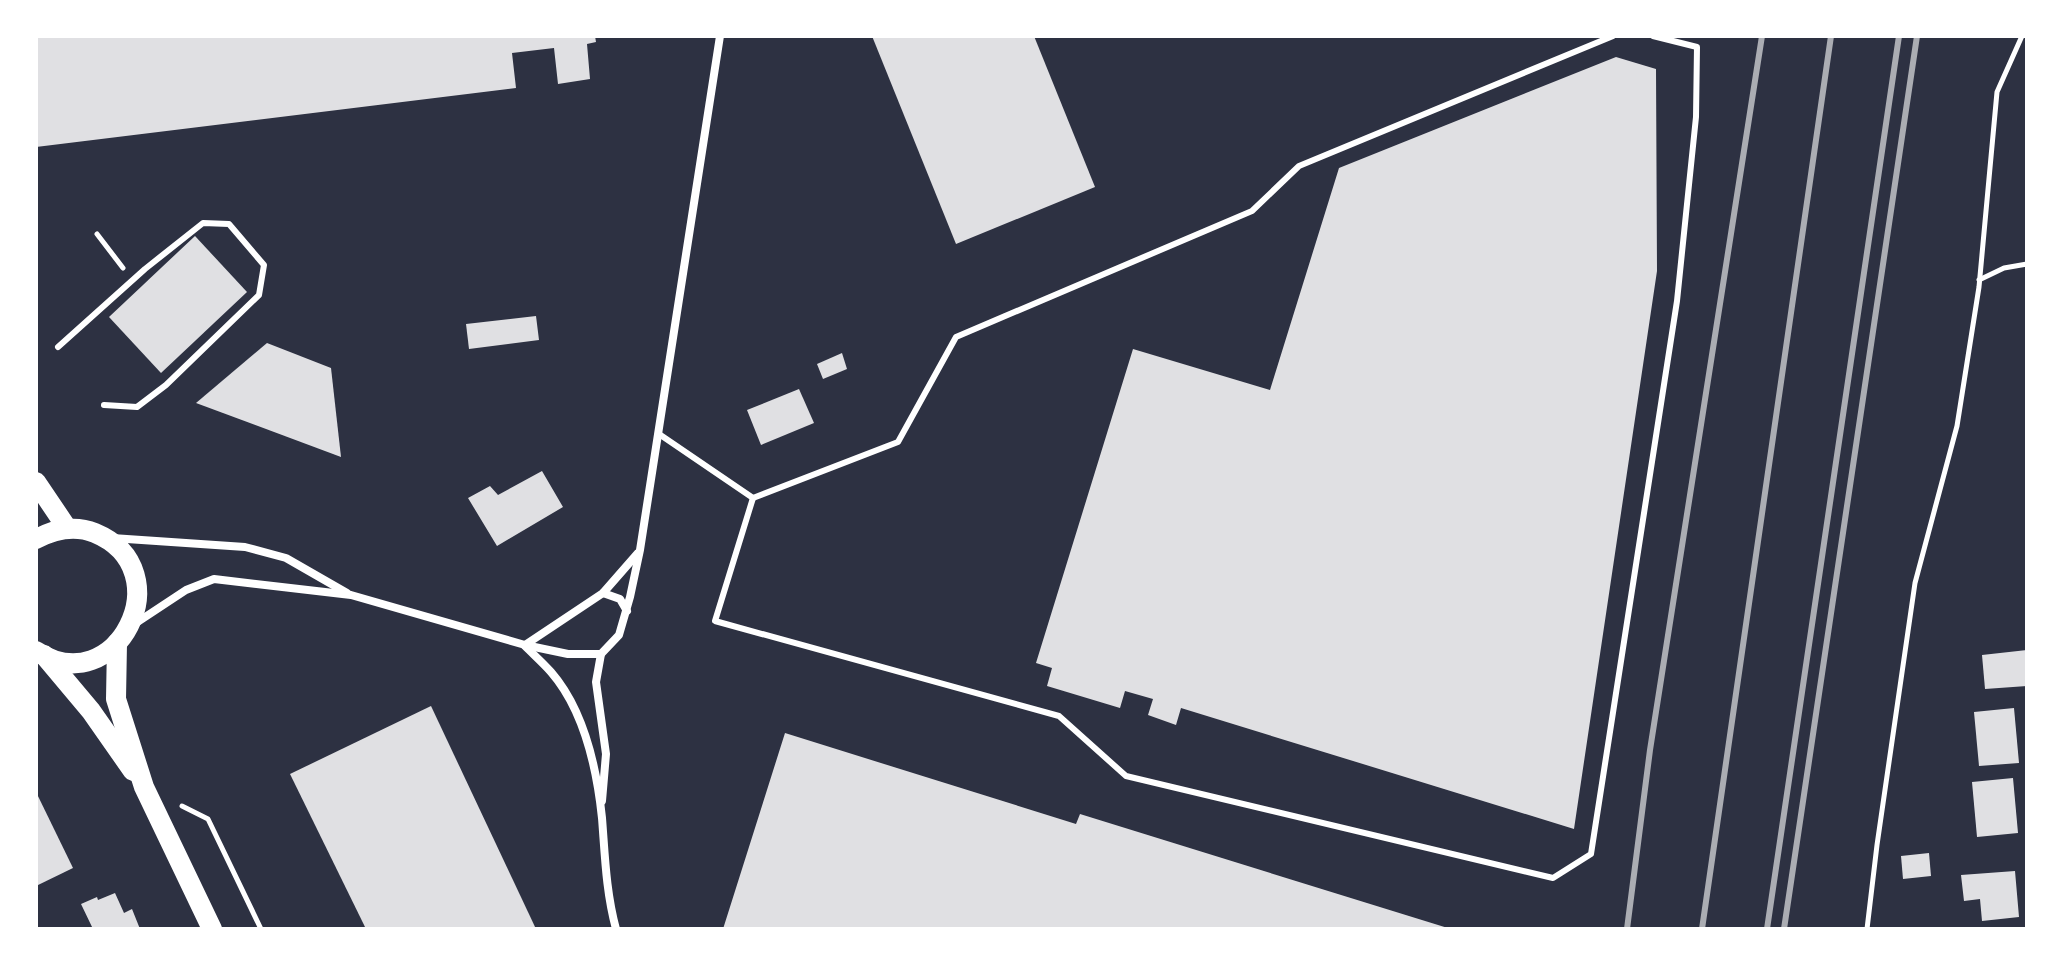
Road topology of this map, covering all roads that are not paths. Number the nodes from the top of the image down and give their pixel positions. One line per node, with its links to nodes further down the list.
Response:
1 (720, 36): 6 (street)
2 (1613, 36): 8 (lane)
3 (1653, 36): 8 (lane)
4 (58, 347): 5 (lane)
5 (104, 405)
6 (659, 434): 8 (lane); 12 (street)
7 (36, 482): 9 (main road)
8 (753, 498)
9 (67, 528): 10 (main road); 11 (main road)
10 (105, 538): 14 (street); 16 (main road)
11 (36, 539)
12 (640, 550): 13 (street); 15 (street)
13 (603, 593): 15 (street); 17 (street)
14 (351, 595): 16 (street); 17 (street)
15 (627, 611): 19 (street)
16 (123, 635): 18 (main road); 20 (main road)
17 (525, 645): 19 (street); 21 (street)
18 (40, 653): 20 (main road)
19 (601, 654): 21 (street)
20 (144, 787): 22 (main road)
21 (601, 814): 23 (street)
22 (212, 929)
23 (616, 929)

